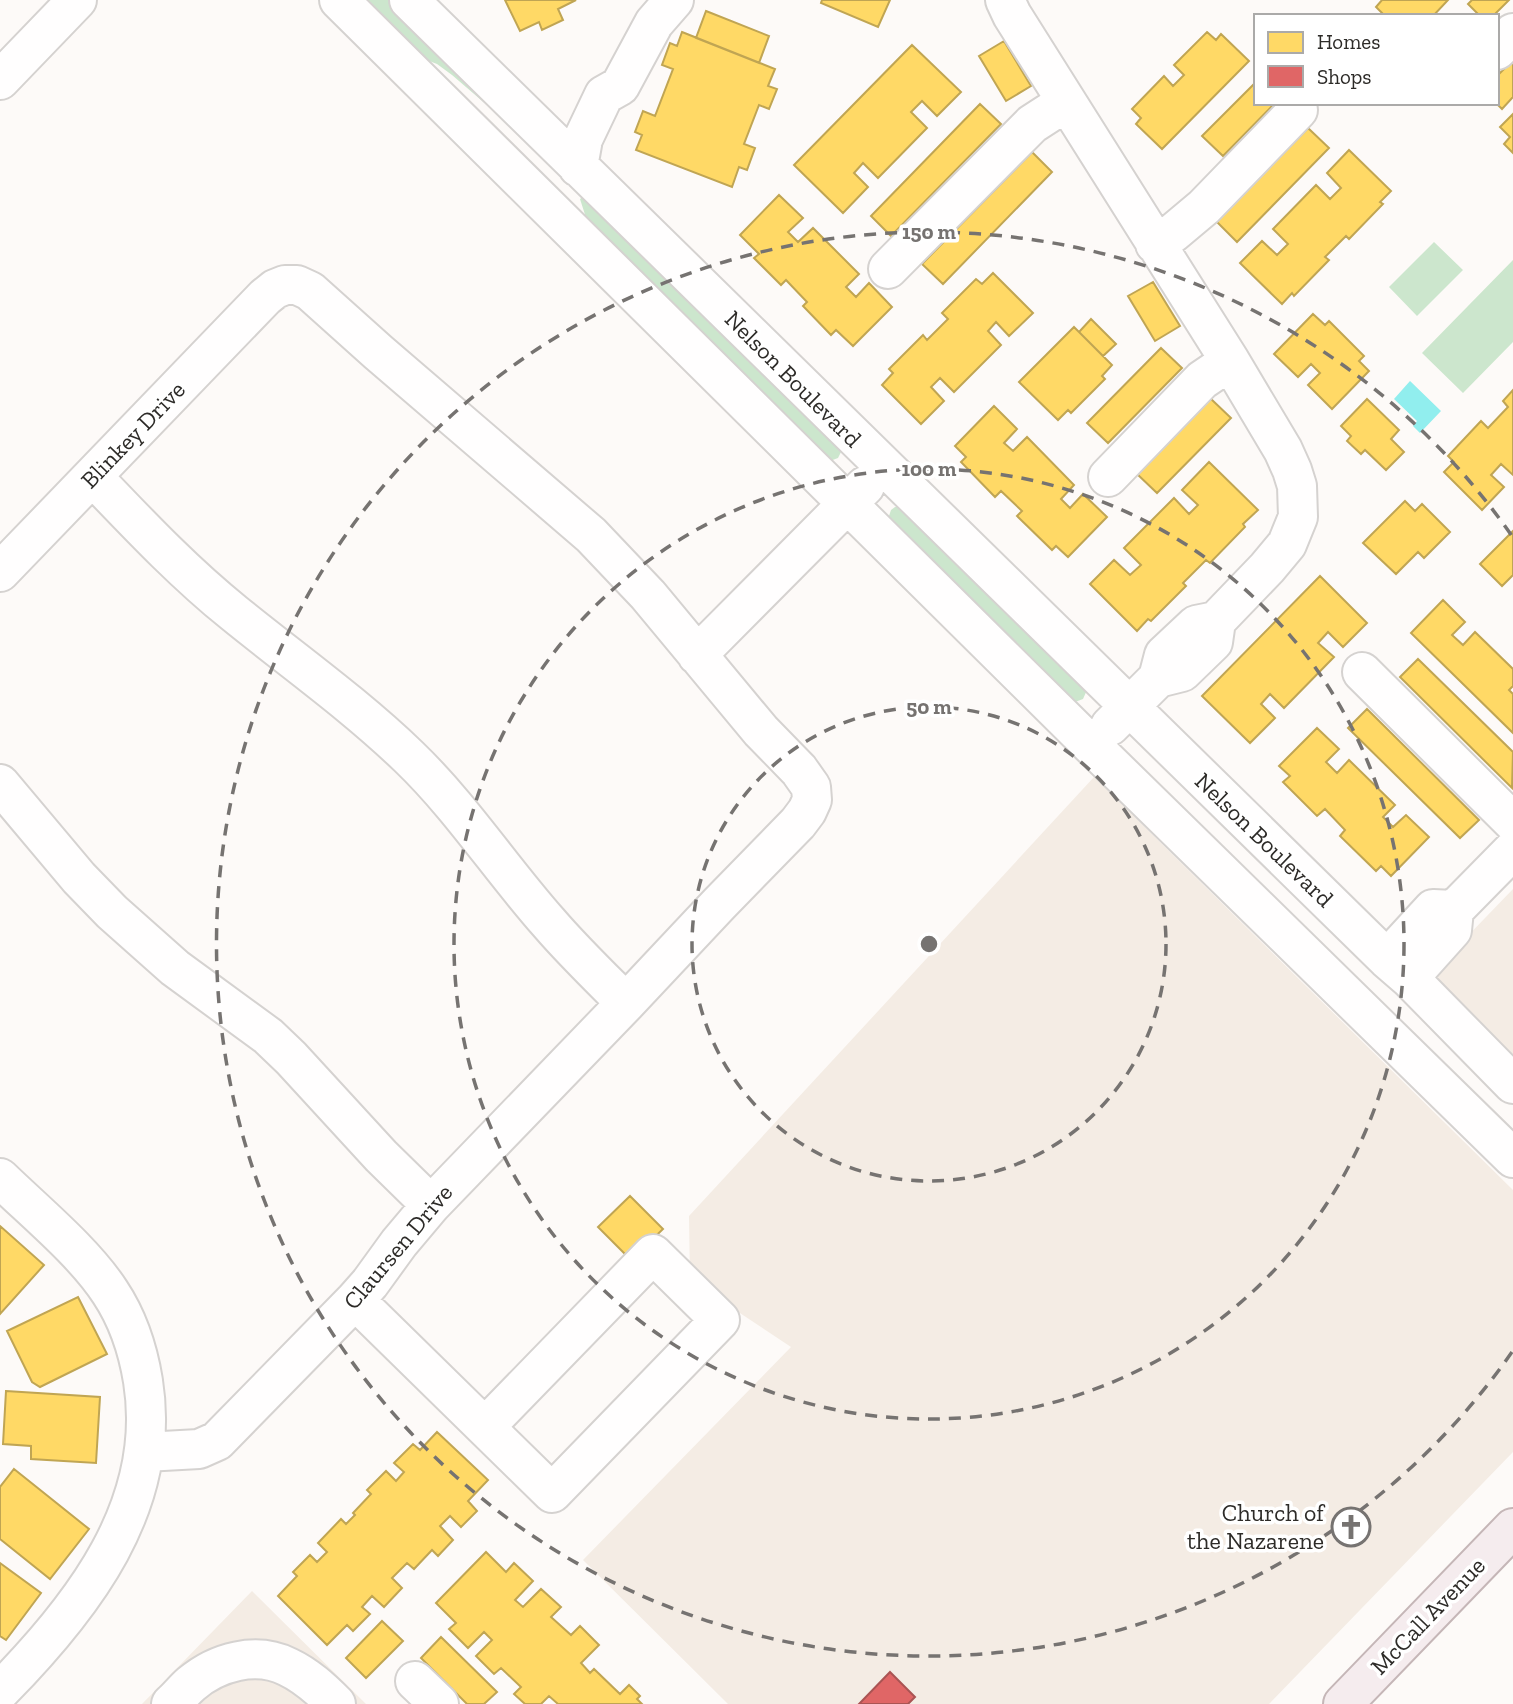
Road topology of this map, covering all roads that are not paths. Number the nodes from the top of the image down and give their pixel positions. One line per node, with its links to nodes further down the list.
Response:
1 (77, 0): 8 (street)
2 (339, 0): 12 (street, Nelson Boulevard)
3 (409, 0): 11 (street, Nelson Boulevard)
4 (674, 0): 11 (street)
5 (1005, 0): 9 (street)
6 (1513, 33): 7 (street)
7 (1499, 48)
8 (0, 80)
9 (1066, 102): 13 (street); 14 (street)
10 (1298, 110): 13 (street)
11 (578, 167): 12 (street); 16 (street, Nelson Boulevard)
12 (544, 202): 19 (street, Nelson Boulevard)
13 (1155, 244): 15 (street)
14 (888, 269)
15 (1230, 361): 18 (street); 23 (street)
16 (883, 467): 19 (street); 23 (street, Nelson Boulevard)
17 (93, 477): 20 (street, Blinkey Drive); 21 (street, Blinkey Drive); 29 (street)
18 (1108, 477)
19 (848, 503): 21 (street); 24 (street, Nelson Boulevard)
20 (0, 572)
21 (697, 655): 29 (street, Claursen Drive)
22 (1362, 672): 26 (street)
23 (1129, 708): 24 (street); 28 (street, Nelson Boulevard)
24 (1091, 745): 30 (street, Nelson Boulevard)
25 (0, 784): 34 (street)
26 (1513, 822)
27 (1513, 850): 28 (street)
28 (1398, 969): 30 (street); 31 (street, Nelson Boulevard)
29 (626, 1003): 34 (street, Claursen Drive)
30 (1362, 1009): 32 (street, Nelson Boulevard)
31 (1513, 1084)
32 (1513, 1158)
33 (0, 1178): 37 (street)
34 (430, 1205): 35 (street, Claursen Drive)
35 (355, 1300): 36 (street); 37 (street, Claursen Drive)
36 (485, 1427): 36 (street)
37 (145, 1452): 39 (street)
38 (1509, 1541): 42 (main road, McCall Avenue)
39 (0, 1691)
40 (171, 1704): 41 (street)
41 (336, 1704)
42 (1343, 1704)

